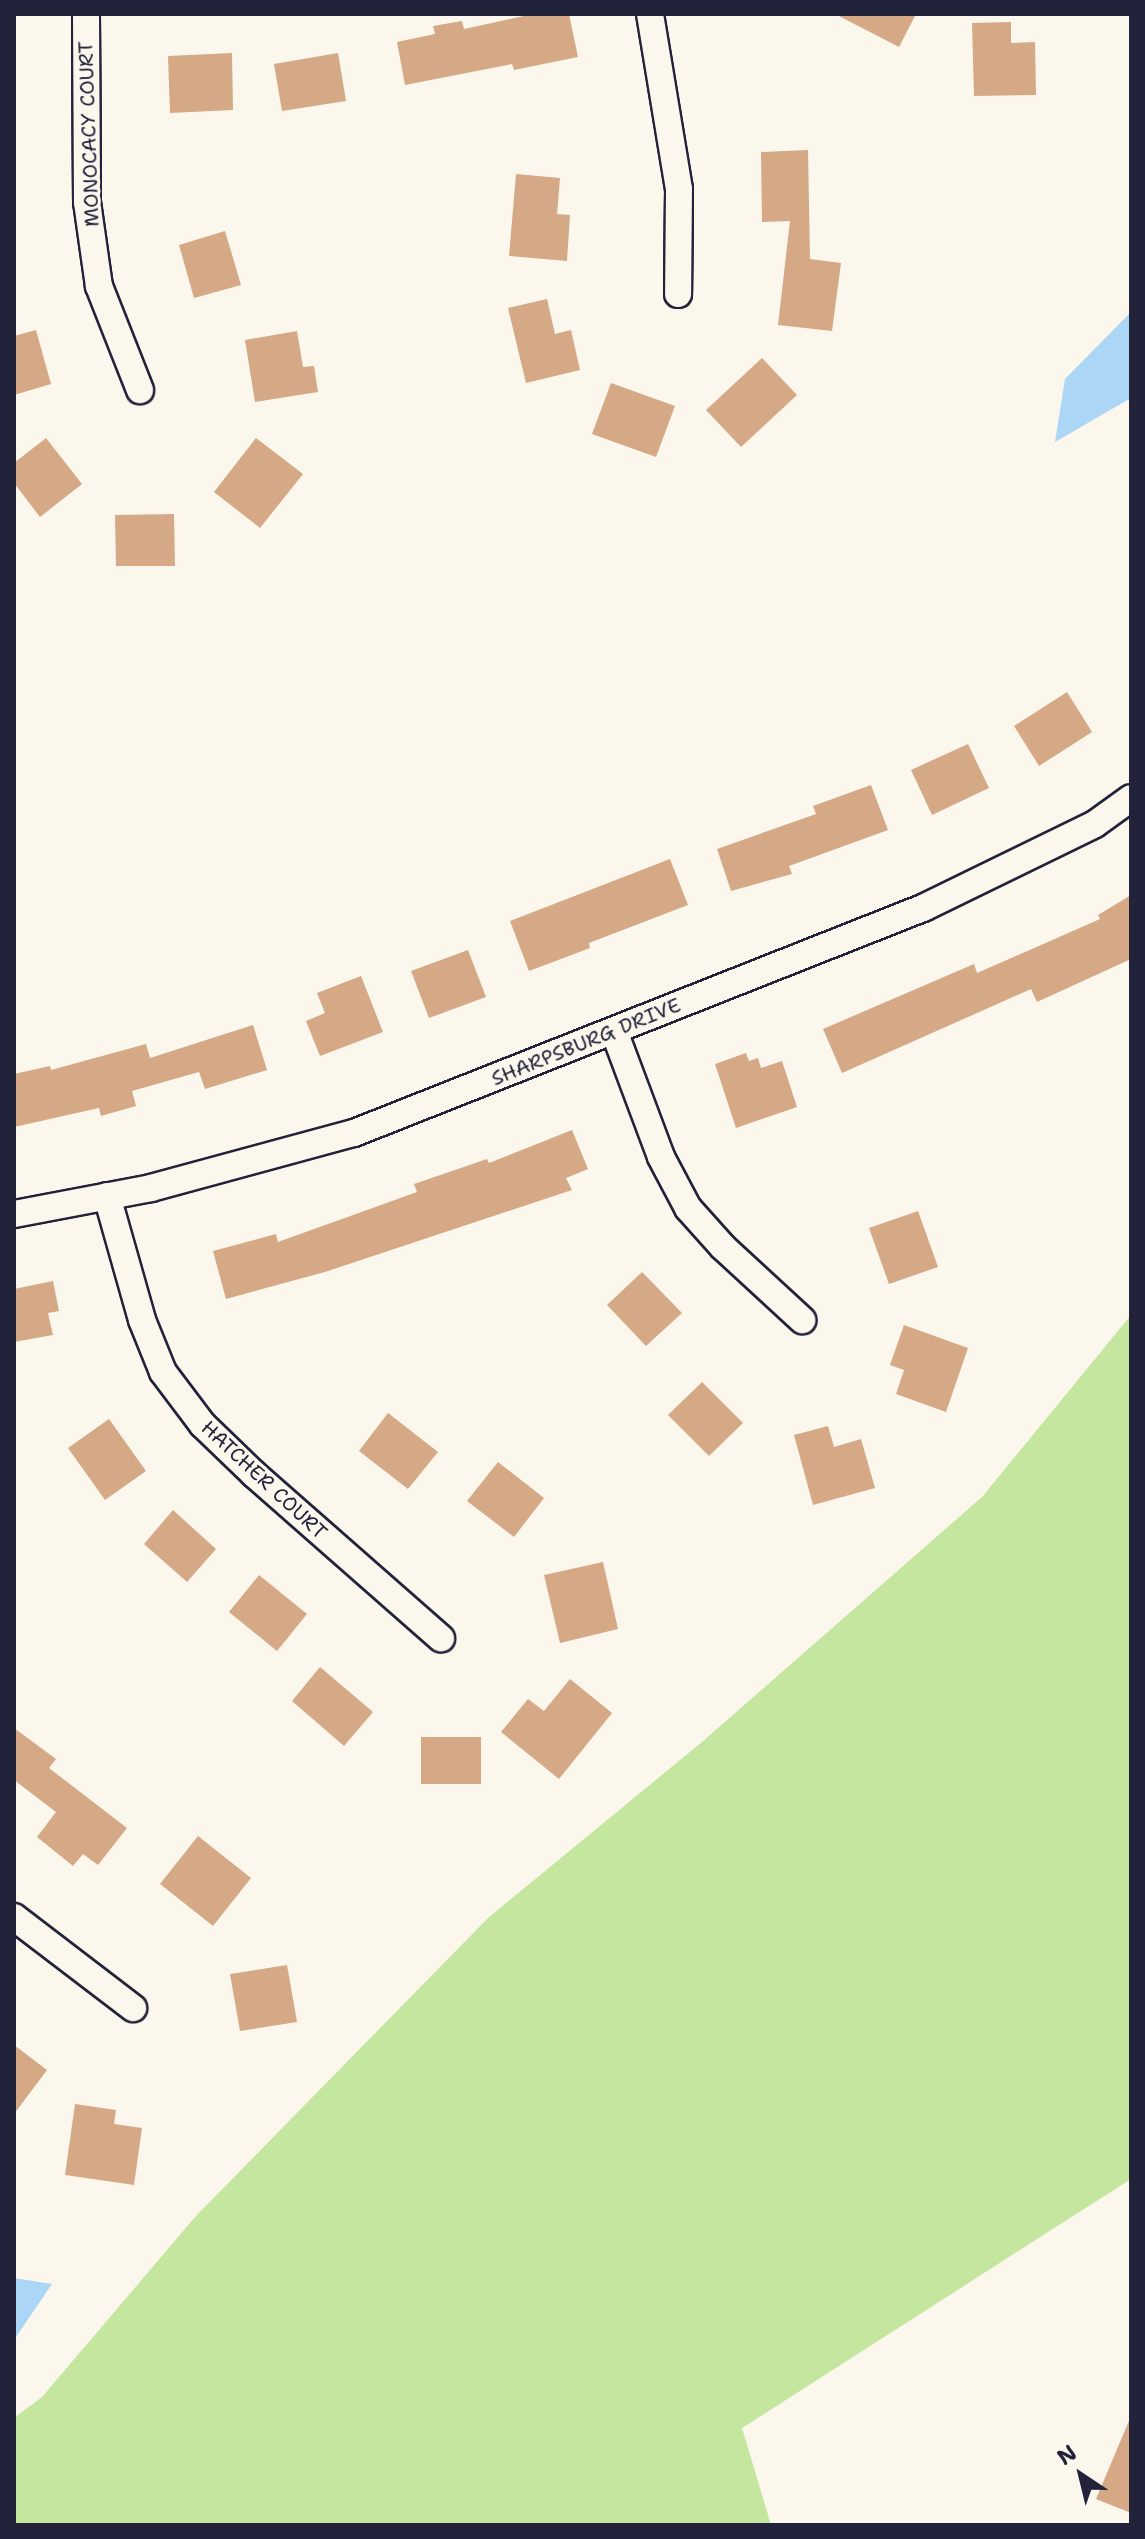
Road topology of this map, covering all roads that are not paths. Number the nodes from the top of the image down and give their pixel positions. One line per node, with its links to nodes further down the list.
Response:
1 (86, 14): 4 (street, MONOCACY COURT)
2 (650, 14): 3 (street)
3 (678, 294)
4 (140, 390)
5 (1131, 798): 6 (street, SHARPSBURG DRIVE)
6 (614, 1031): 7 (street, SHARPSBURG DRIVE); 9 (street)
7 (107, 1196): 8 (street, SHARPSBURG DRIVE); 10 (street, HATCHER COURT)
8 (14, 1214)
9 (802, 1320)
10 (441, 1638)
11 (14, 1917): 12 (street)
12 (133, 2008)

